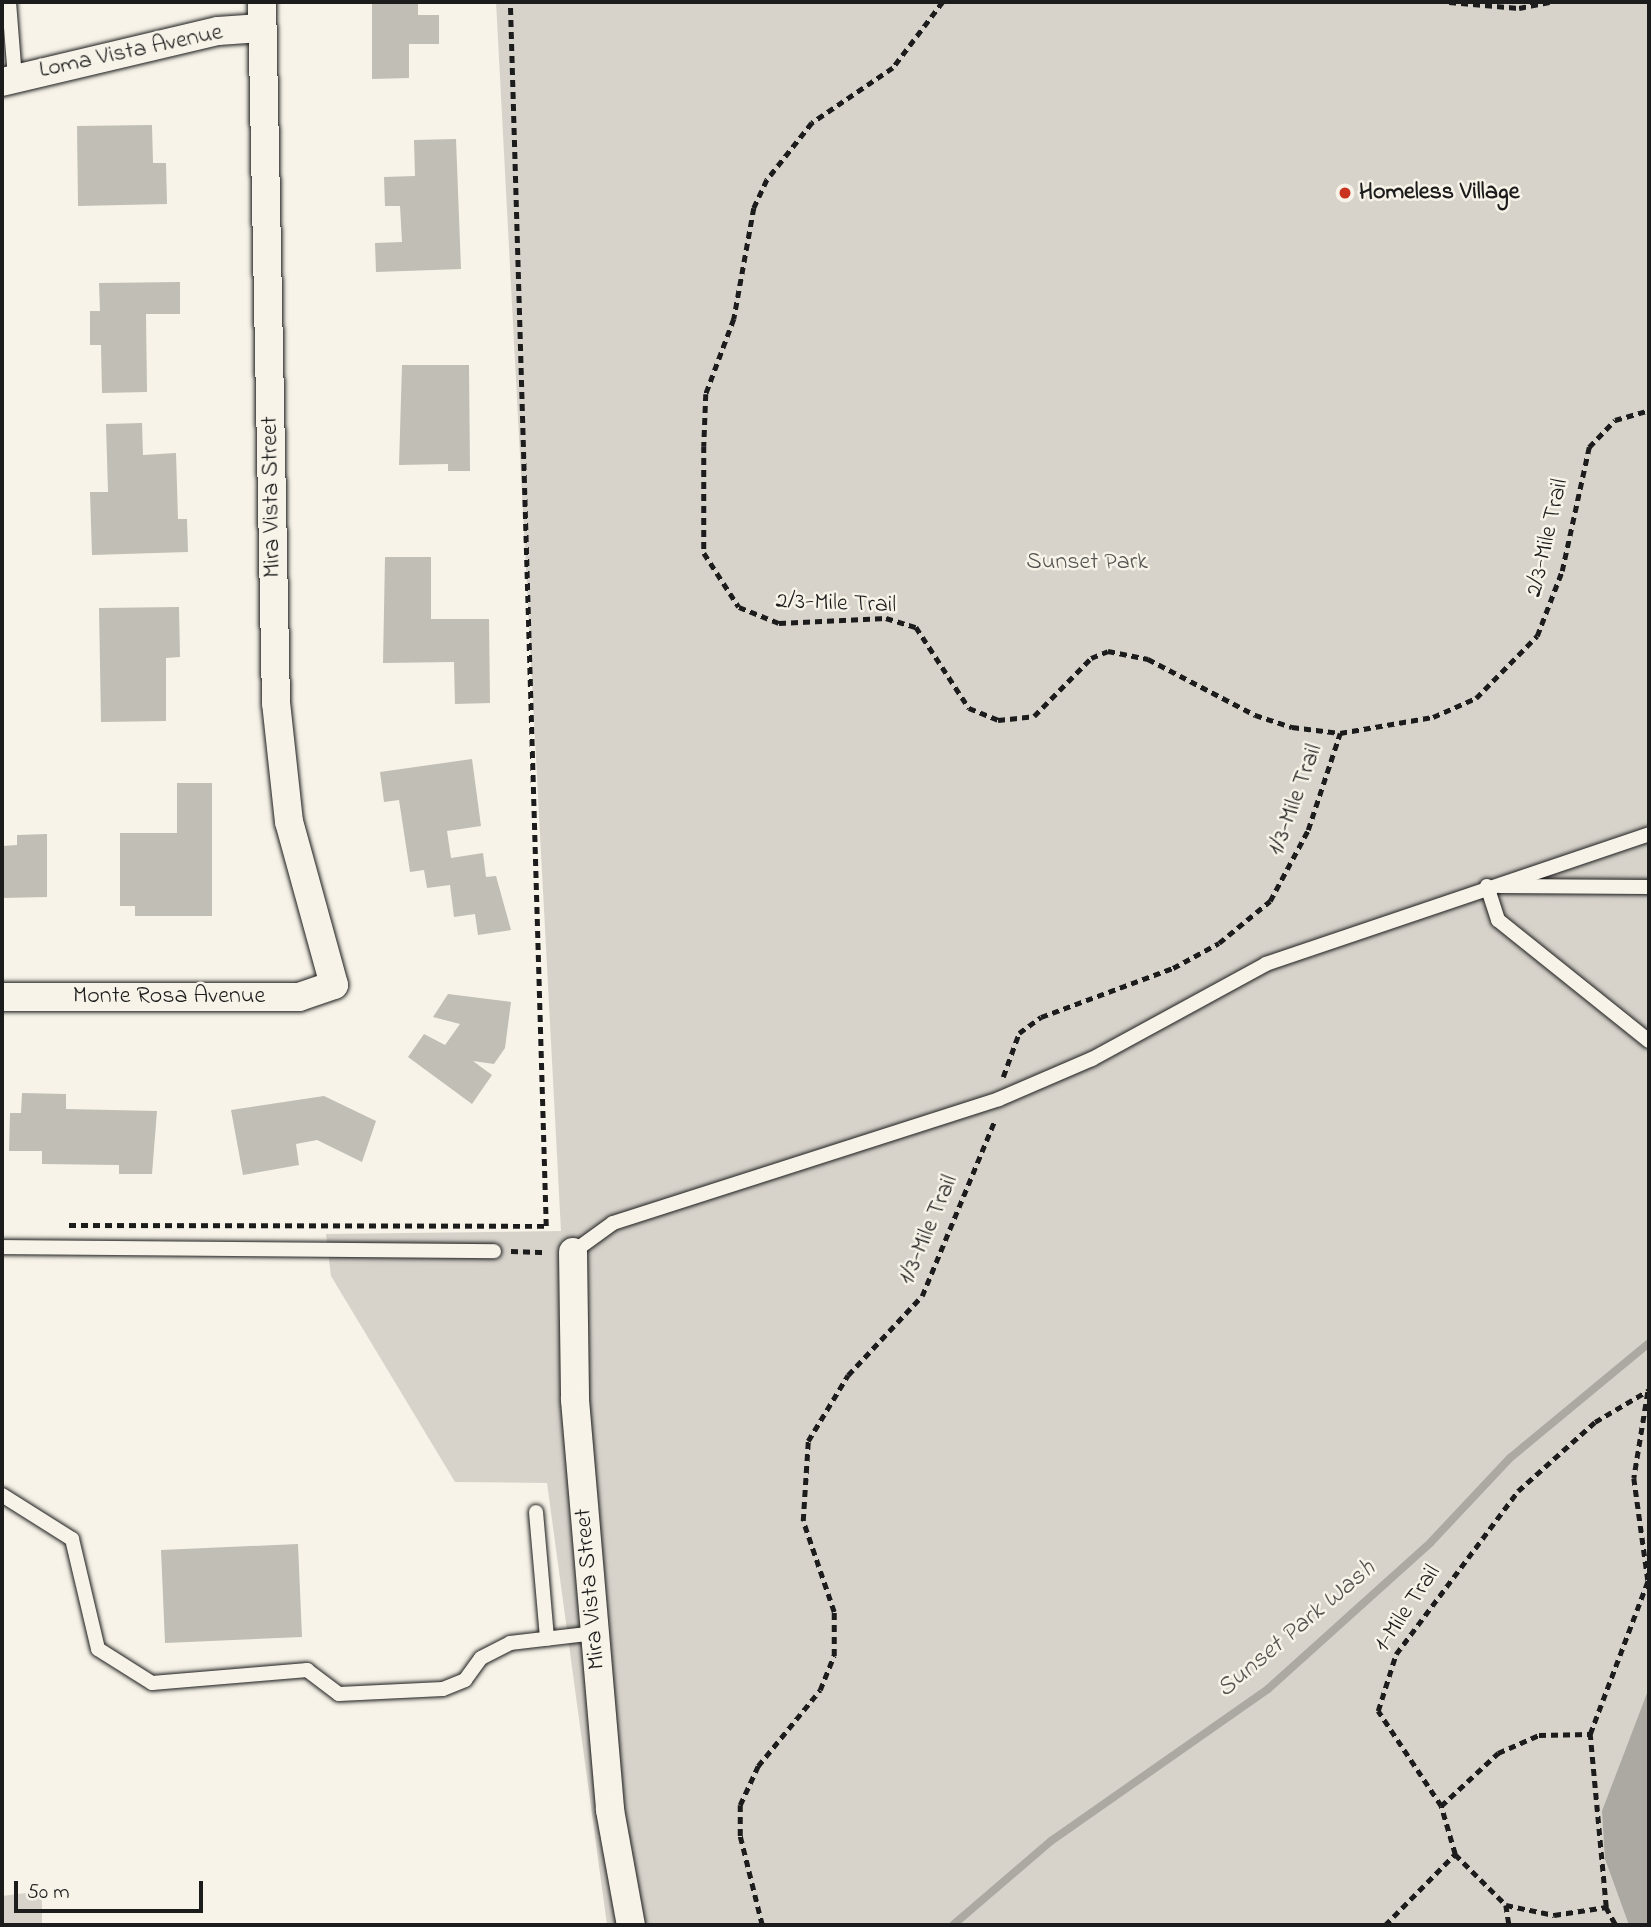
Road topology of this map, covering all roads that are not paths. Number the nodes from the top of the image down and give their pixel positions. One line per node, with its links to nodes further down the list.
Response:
1 (9, 2): 3 (lane)
2 (262, 15): 3 (street, Loma Vista Avenue); 7 (street, Mira Vista Street)
3 (9, 80)
4 (1649, 834): 5 (lane)
5 (1487, 886): 6 (lane); 9 (lane); 12 (lane)
6 (1649, 887)
7 (334, 985): 8 (street, Monte Rosa Avenue)
8 (2, 997)
9 (1649, 1041)
10 (2, 1247): 11 (lane)
11 (494, 1251)
12 (573, 1252): 15 (street, Mira Vista Street)
13 (2, 1494): 16 (lane)
14 (536, 1512): 16 (lane)
15 (595, 1633): 16 (lane); 17 (street, Mira Vista Street)
16 (547, 1639)
17 (631, 1925)

